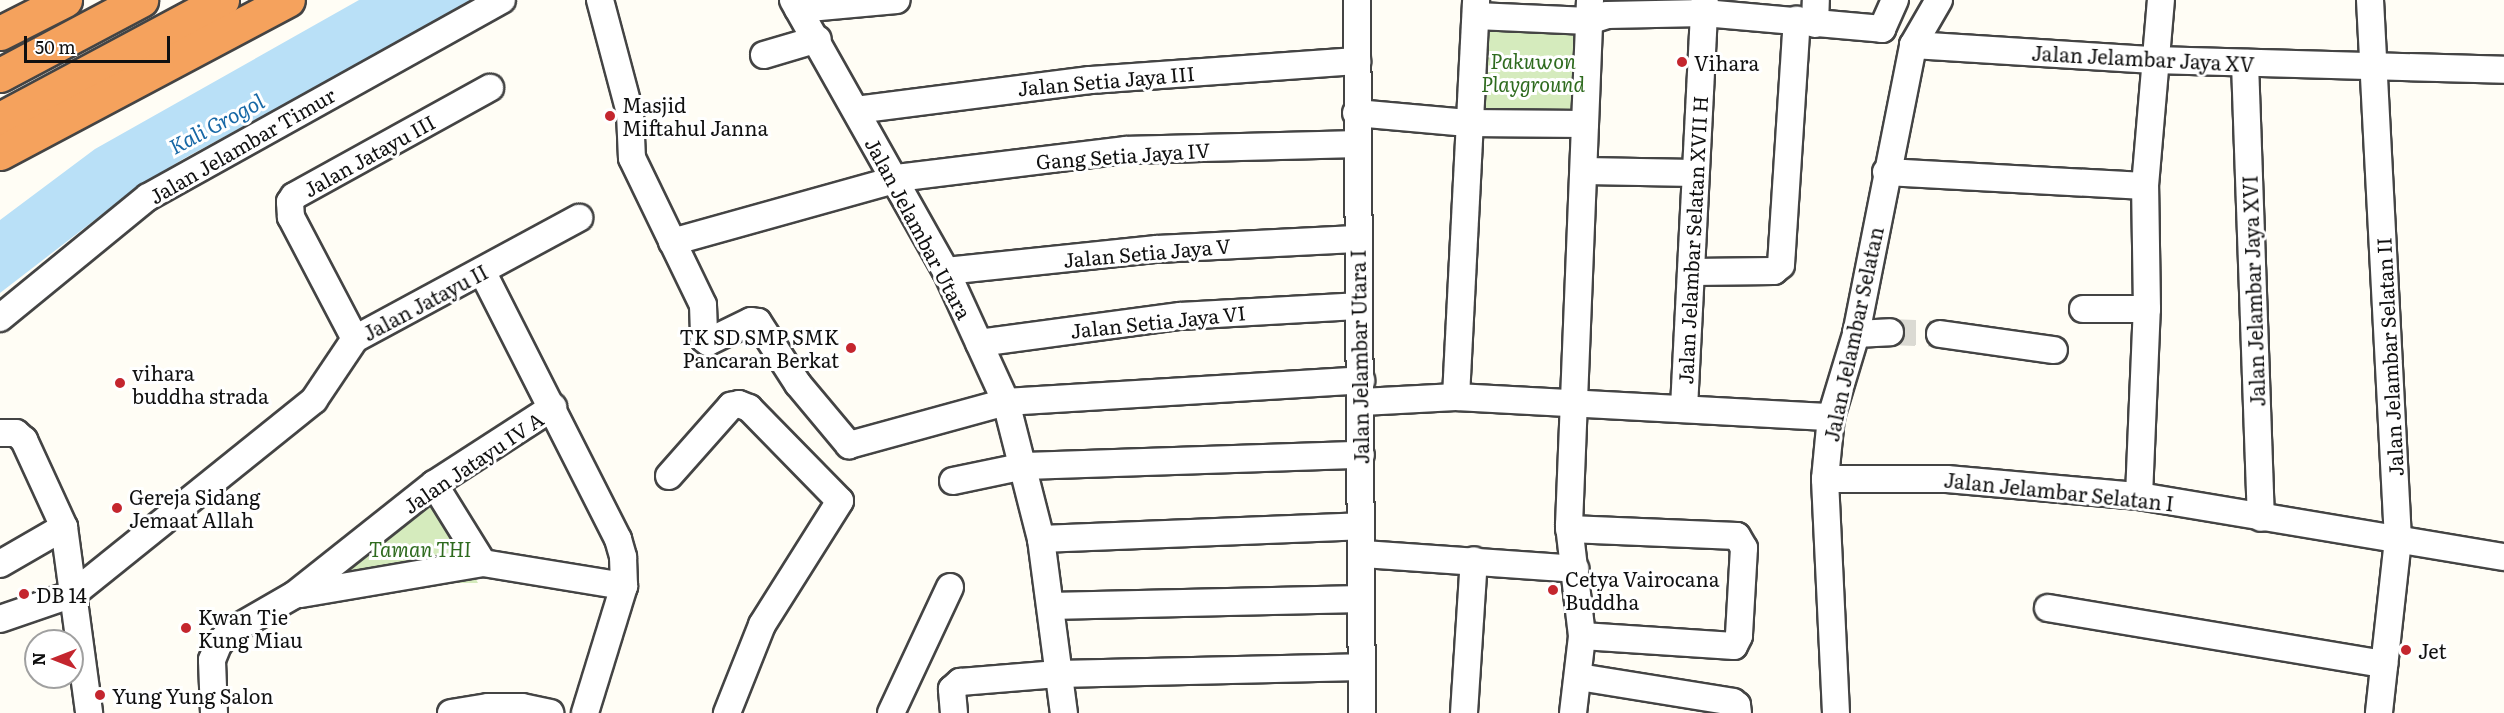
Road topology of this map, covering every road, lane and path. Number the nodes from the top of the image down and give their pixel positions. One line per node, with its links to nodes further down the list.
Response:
1 (65, 0): 18 (highway)
2 (141, 0): 27 (highway)
3 (222, 0): 31 (highway)
4 (288, 0): 35 (highway)
5 (502, 0): 50 (street, Jalan Jelambar Timur)
6 (600, 0): 43 (street)
7 (897, 0): 13 (street)
8 (1357, 0): 23 (street, Jalan Jelambar Utara I)
9 (1895, 0): 17 (street)
10 (1939, 0): 20 (street, Jalan Jelambar Selatan)
11 (2161, 0): 22 (street)
12 (2370, 0): 25 (street, Jalan Jelambar Selatan II)
13 (795, 5): 19 (street, Jalan Jelambar Utara)
14 (1704, 7): 16 (street); 17 (street); 38 (street, Jalan Jelambar Selatan XVII H)
15 (1476, 8): 16 (street); 32 (street)
16 (1589, 10): 33 (street)
17 (1809, 15): 46 (street)
18 (0, 33)
19 (818, 39): 21 (street); 29 (street, Jalan Jelambar Utara)
20 (1913, 45): 22 (street, Jalan Jelambar Jaya XV); 37 (street, Jalan Jelambar Selatan)
21 (764, 55)
22 (2154, 60): 24 (street, Jalan Jelambar Jaya XV); 40 (street)
23 (1357, 61): 29 (street, Jalan Setia Jaya III); 30 (street, Jalan Jelambar Utara I)
24 (2246, 63): 25 (street, Jalan Jelambar Jaya XV); 72 (street, Jalan Jelambar Jaya XVI)
25 (2374, 67): 26 (street, Jalan Jelambar Jaya XV); 77 (street, Jalan Jelambar Selatan II)
26 (2504, 70)
27 (0, 75)
28 (490, 88): 54 (street, Jalan Jatayu III)
29 (856, 110): 39 (street, Jalan Jelambar Utara)
30 (1356, 113): 32 (street); 34 (street, Jalan Jelambar Utara I)
31 (0, 119)
32 (1468, 123): 33 (street); 58 (street)
33 (1585, 124): 36 (street)
34 (1356, 144): 39 (street, Gang Setia Jaya IV); 42 (street, Jalan Jelambar Utara I)
35 (0, 153)
36 (1585, 171): 38 (street); 60 (street)
37 (1886, 172): 40 (street); 52 (street, Jalan Jelambar Selatan)
38 (1695, 173): 46 (street, Jalan Jelambar Selatan XVII H)
39 (891, 179): 43 (street, Gang Setia Jaya IV); 45 (street, Jalan Jelambar Utara)
40 (2145, 186): 49 (street)
41 (579, 219): 44 (street, Jalan Jatayu II)
42 (1352, 239): 45 (street, Jalan Setia Jaya V); 47 (street, Jalan Jelambar Utara I)
43 (672, 242): 59 (street)
44 (482, 271): 54 (street, Jalan Jatayu II); 61 (street)
45 (946, 271): 55 (street, Jalan Jelambar Utara)
46 (1692, 272): 62 (street, Jalan Jelambar Selatan XVII H)
47 (1347, 307): 55 (street, Jalan Setia Jaya VI); 57 (street, Jalan Jelambar Utara I)
48 (2083, 309): 49 (street)
49 (2147, 309): 71 (street)
50 (0, 318)
51 (1890, 332): 52 (street)
52 (1856, 334): 63 (street, Jalan Jelambar Selatan)
53 (1940, 334): 56 (street)
54 (355, 339): 86 (street, Jalan Jatayu II)
55 (979, 343): 59 (street, Jalan Jelambar Utara)
56 (2054, 350)
57 (1355, 387): 58 (street); 59 (street); 65 (street, Jalan Jelambar Utara I)
58 (1456, 397): 60 (street)
59 (1006, 402): 66 (street, Jalan Jelambar Utara)
60 (1573, 402): 62 (street); 75 (street)
61 (553, 407): 70 (street, Jalan Jatayu IV A); 84 (street)
62 (1684, 408): 63 (street)
63 (1831, 417): 68 (street, Jalan Jelambar Selatan)
64 (8, 433): 74 (street)
65 (1361, 455): 66 (street); 73 (street, Jalan Jelambar Utara I)
66 (1025, 466): 69 (street); 76 (street, Jalan Jelambar Utara)
67 (669, 476): 103 (street)
68 (1825, 479): 71 (street, Jalan Jelambar Selatan I); 110 (street, Jalan Jelambar Selatan)
69 (953, 481)
70 (434, 484): 81 (street); 87 (street, Jalan Jatayu IV A)
71 (2139, 495): 72 (street, Jalan Jelambar Selatan I)
72 (2261, 518): 77 (street, Jalan Jelambar Selatan I)
73 (1360, 526): 76 (street); 78 (street, Jalan Jelambar Utara I)
74 (64, 527): 82 (street); 86 (street)
75 (1569, 529): 83 (street); 92 (street)
76 (1041, 539): 89 (street, Jalan Jelambar Utara)
77 (2398, 540): 79 (street, Jalan Jelambar Selatan I); 93 (street, Jalan Jelambar Selatan II)
78 (1362, 554): 80 (street); 88 (street, Jalan Jelambar Utara I)
79 (2504, 557)
80 (1474, 560): 83 (street); 107 (street)
81 (483, 563): 84 (street); 87 (street)
82 (0, 564)
83 (1575, 569): 92 (street)
84 (624, 586): 102 (street)
85 (950, 587): 104 (street)
86 (73, 594): 91 (street, Jalan Jatayu II); 98 (street)
87 (294, 596): 99 (street, Jalan Jatayu IV A)
88 (1352, 599): 89 (street); 94 (street, Jalan Jelambar Utara I)
89 (1051, 606): 95 (street, Jalan Jelambar Utara)
90 (2048, 608): 93 (street)
91 (0, 619)
92 (1582, 636): 96 (street)
93 (2384, 664): 111 (street, Jalan Jelambar Selatan II)
94 (1361, 667): 95 (street); 106 (street, Jalan Jelambar Utara I)
95 (1058, 674): 97 (street); 105 (street, Jalan Jelambar Utara)
96 (1579, 677): 108 (street); 109 (street)
97 (953, 701)
98 (89, 713)
99 (213, 713)
100 (451, 713): 101 (street)
101 (550, 713)
102 (585, 713)
103 (727, 713)
104 (891, 713)
105 (1064, 713)
106 (1362, 713)
107 (1464, 713)
108 (1573, 713)
109 (1738, 713)
110 (1836, 713)
111 (2379, 713)

